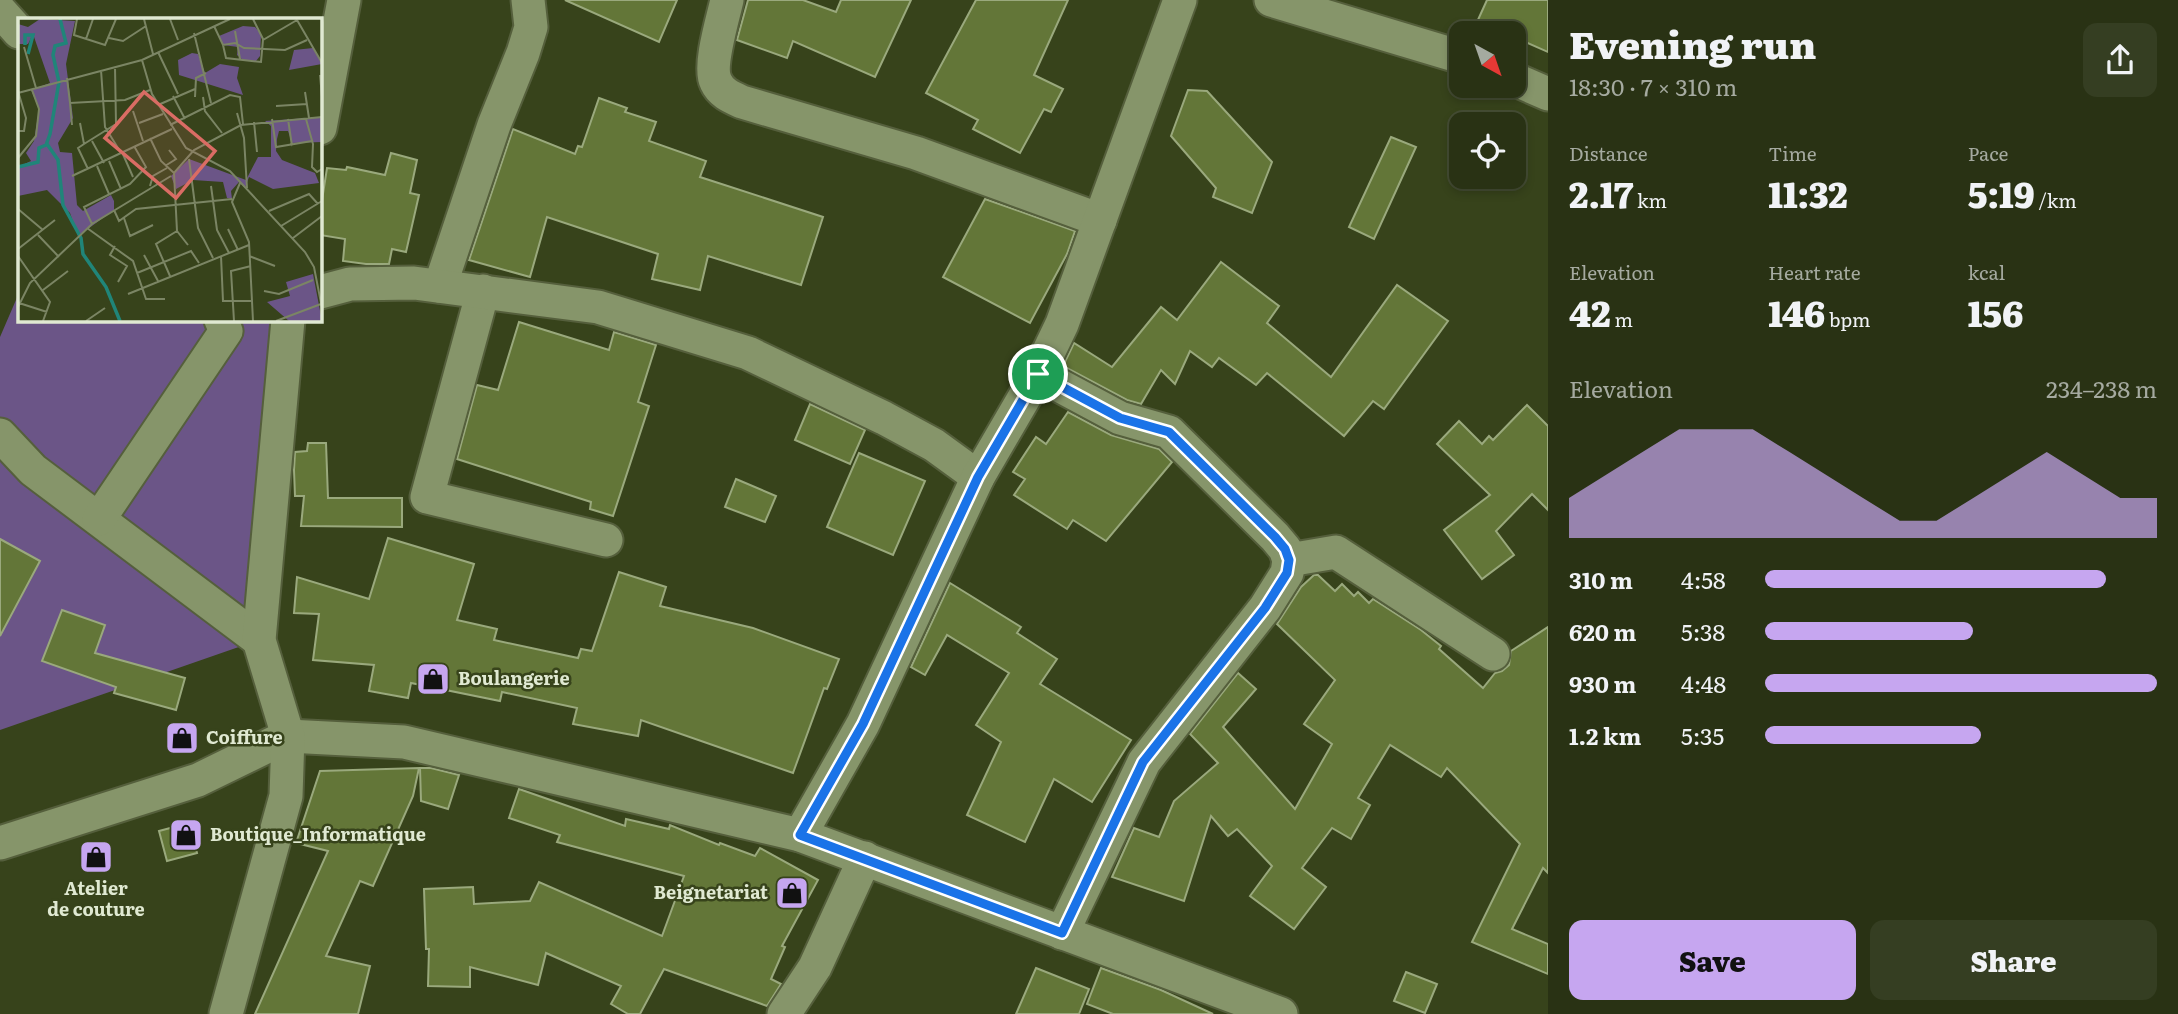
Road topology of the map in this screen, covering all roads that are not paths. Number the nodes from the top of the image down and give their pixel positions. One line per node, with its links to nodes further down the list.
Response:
1 (344, 0): 11 (street)
2 (528, 0): 13 (street)
3 (727, 0): 12 (street)
4 (1271, 0): 8 (street)
5 (1179, 1): 12 (street)
6 (0, 11): 7 (street)
7 (18, 32)
8 (1449, 53)
9 (1526, 84): 10 (street)
10 (1548, 94)
11 (322, 117)
12 (1100, 220): 18 (street)
13 (440, 286): 14 (street); 15 (street)
14 (322, 291)
15 (483, 291): 20 (street); 22 (street)
16 (222, 322): 21 (street)
17 (288, 322): 24 (street)
18 (1038, 374): 20 (street); 23 (street)
19 (0, 435): 21 (street)
20 (978, 477): 27 (street)
21 (99, 519): 24 (street)
22 (606, 540)
23 (1289, 560): 25 (street); 30 (street)
24 (259, 640): 26 (street)
25 (1493, 654)
26 (288, 736): 27 (street); 28 (street); 32 (street)
27 (800, 835): 29 (street)
28 (0, 843)
29 (865, 858): 30 (street); 33 (street)
30 (1062, 933): 31 (street)
31 (1236, 1006): 34 (street)
32 (226, 1014)
33 (784, 1014)
34 (1281, 1014)

